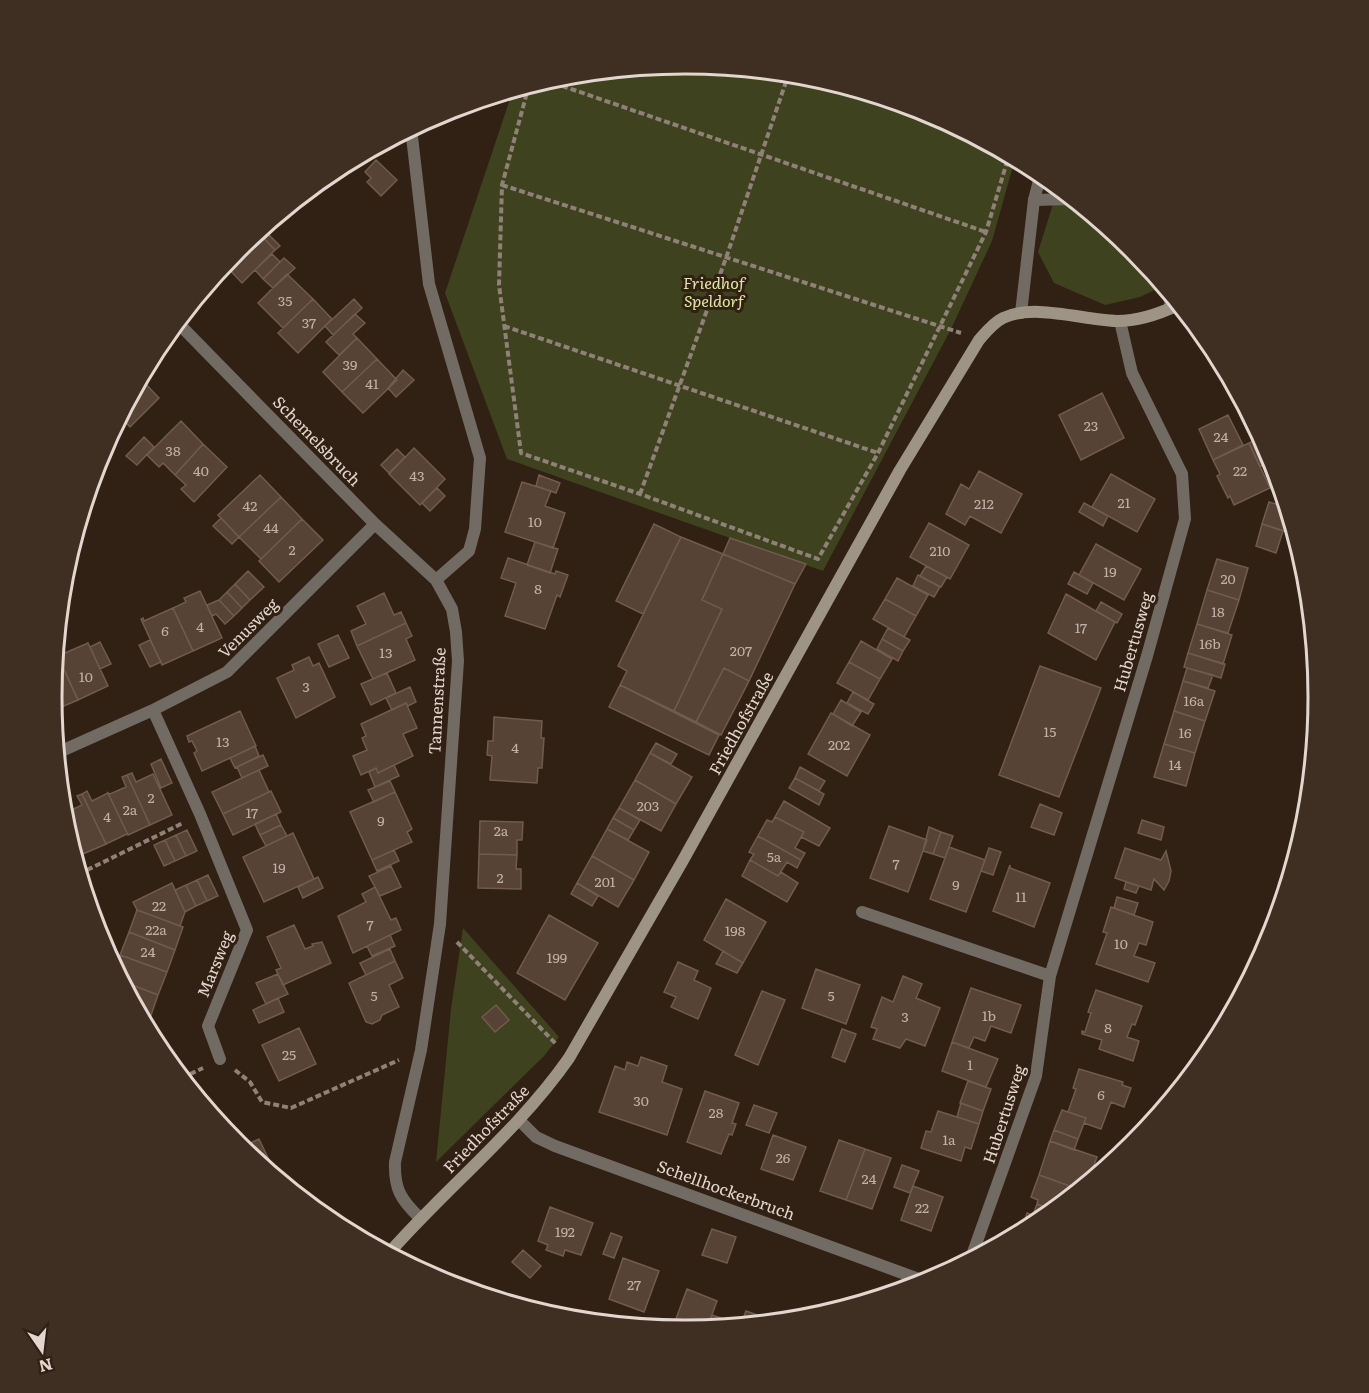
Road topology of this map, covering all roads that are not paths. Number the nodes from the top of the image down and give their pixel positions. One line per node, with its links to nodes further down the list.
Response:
1 (412, 137): 10 (street)
2 (1039, 183): 4 (street)
3 (1061, 200): 4 (street)
4 (1034, 201): 6 (street)
5 (1171, 308): 7 (street)
6 (1021, 313): 7 (street); 16 (street, Friedhofstraße)
7 (1120, 321): 14 (street, Hubertusweg)
8 (183, 327): 9 (street, Schemelsbruch)
9 (375, 524): 10 (street, Schemelsbruch); 11 (street, Venusweg)
10 (436, 580): 17 (street, Tannenstraße)
11 (153, 710): 12 (street, Venusweg); 15 (street, Marsweg)
12 (64, 750)
13 (862, 912): 14 (street)
14 (1050, 976): 19 (street, Hubertusweg)
15 (220, 1059)
16 (519, 1120): 17 (street, Friedhofstraße); 20 (street, Schellhockerbruch)
17 (420, 1218): 18 (street, Friedhofstraße)
18 (394, 1247)
19 (975, 1247)
20 (911, 1276)

